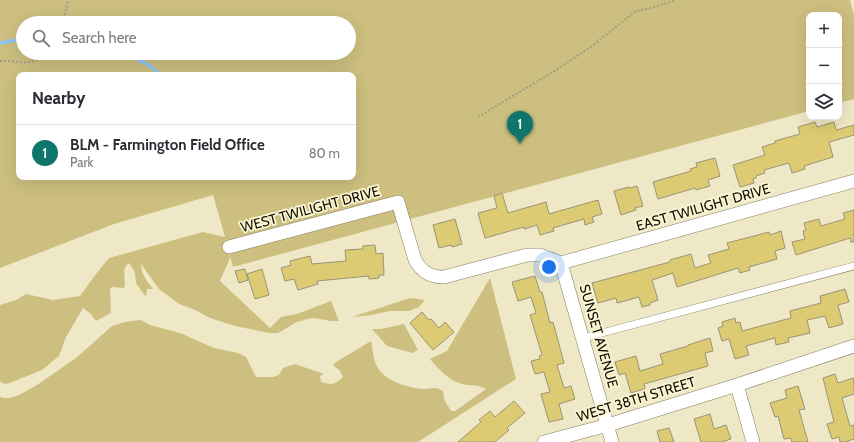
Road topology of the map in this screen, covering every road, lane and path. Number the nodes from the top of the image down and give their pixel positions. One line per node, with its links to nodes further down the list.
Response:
1 (68, 0): 3 (path)
2 (676, 0): 6 (path)
3 (65, 16)
4 (38, 60): 5 (path)
5 (0, 61)
6 (478, 117)
7 (854, 182): 9 (street, EAST TWILIGHT DRIVE)
8 (229, 247): 9 (street, WEST TWILIGHT DRIVE)
9 (561, 263): 11 (street, SUNSET AVENUE)
10 (854, 266): 11 (lane)
11 (583, 338): 14 (street, SUNSET AVENUE)
12 (854, 346): 13 (street, WEST 38TH STREET)
13 (737, 385): 14 (street, WEST 38TH STREET); 17 (street)
14 (608, 425): 15 (street, WEST 38TH STREET); 16 (street, SUNSET AVENUE)
15 (544, 442)
16 (612, 442)
17 (753, 442)

